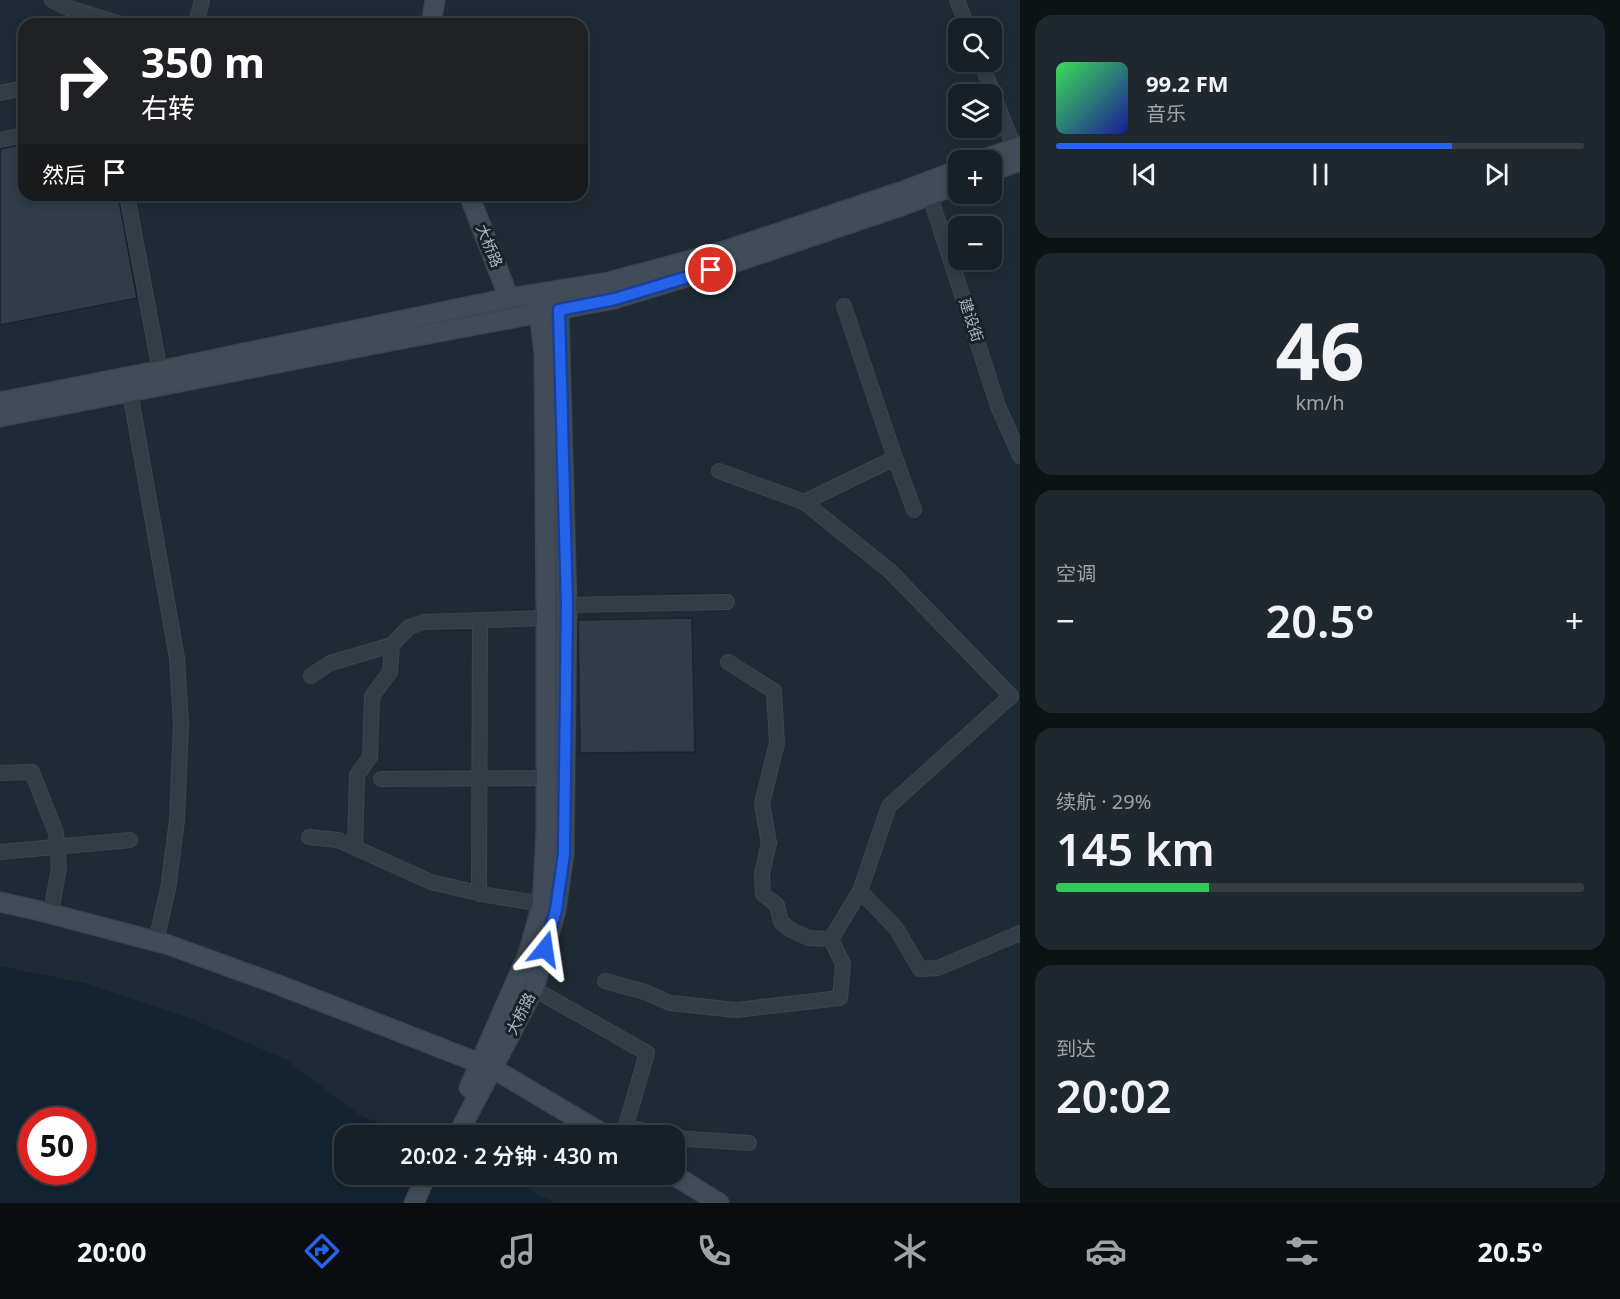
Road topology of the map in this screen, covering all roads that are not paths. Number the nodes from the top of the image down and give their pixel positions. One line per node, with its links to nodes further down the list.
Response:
1 (52, 0): 5 (street)
2 (202, 0): 6 (street)
3 (435, 0): 7 (main road)
4 (957, 0): 8 (street)
5 (101, 18)
6 (198, 18)
7 (432, 18)
8 (964, 18)
9 (985, 72): 14 (street)
10 (18, 89): 11 (street)
11 (0, 93)
12 (18, 136): 13 (street)
13 (0, 140)
14 (1018, 152): 15 (main road); 16 (main road)
15 (1002, 156)
16 (1002, 164)
17 (948, 176): 19 (main road)
18 (948, 185): 19 (main road)
19 (928, 188): 22 (main road); 26 (main road); 32 (street, 建设街)
20 (128, 201): 28 (street)
21 (471, 201): 24 (main road, 大桥路)
22 (555, 290): 23 (main road); 26 (main road, 大桥路)
23 (537, 293): 24 (main road); 27 (main road)
24 (510, 298): 28 (main road)
25 (844, 306): 33 (street)
26 (559, 310): 27 (main road); 38 (main road, 大桥路)
27 (540, 313): 29 (main road); 39 (main road)
28 (160, 370): 29 (main road)
29 (128, 385): 30 (main road); 31 (main road); 60 (street)
30 (0, 402)
31 (0, 417)
32 (1020, 456)
33 (895, 458): 35 (street); 36 (street)
34 (719, 471): 35 (street)
35 (804, 502): 53 (street)
36 (914, 510)
37 (727, 602): 38 (street)
38 (567, 605): 62 (main road, 大桥路)
39 (546, 618): 40 (street); 47 (main road)
40 (480, 620): 41 (street); 46 (street)
41 (392, 645): 43 (street); 51 (street)
42 (728, 662): 59 (street)
43 (311, 676)
44 (0, 773): 50 (street)
45 (381, 778): 46 (street)
46 (479, 778): 47 (street); 54 (street)
47 (546, 778): 56 (main road)
48 (309, 837): 51 (street)
49 (130, 840): 50 (street)
50 (57, 847): 52 (street); 57 (street)
51 (355, 848): 54 (street)
52 (0, 852)
53 (860, 891): 58 (street); 59 (street)
54 (479, 894): 56 (street)
55 (0, 902): 57 (main road)
56 (542, 904): 63 (main road)
57 (51, 913): 60 (main road)
58 (1020, 933)
59 (831, 939): 61 (street)
60 (156, 941): 63 (main road)
61 (605, 981)
62 (534, 989): 63 (main road, 大桥路); 66 (street)
63 (487, 1066): 64 (main road, 大桥路); 65 (main road)
64 (459, 1124)
65 (589, 1125)
66 (627, 1125)
67 (685, 1139): 68 (street)
68 (749, 1143)
69 (685, 1182): 74 (main road)
70 (423, 1185): 72 (main road)
71 (434, 1185): 73 (main road)
72 (414, 1203)
73 (426, 1203)
74 (719, 1203)

